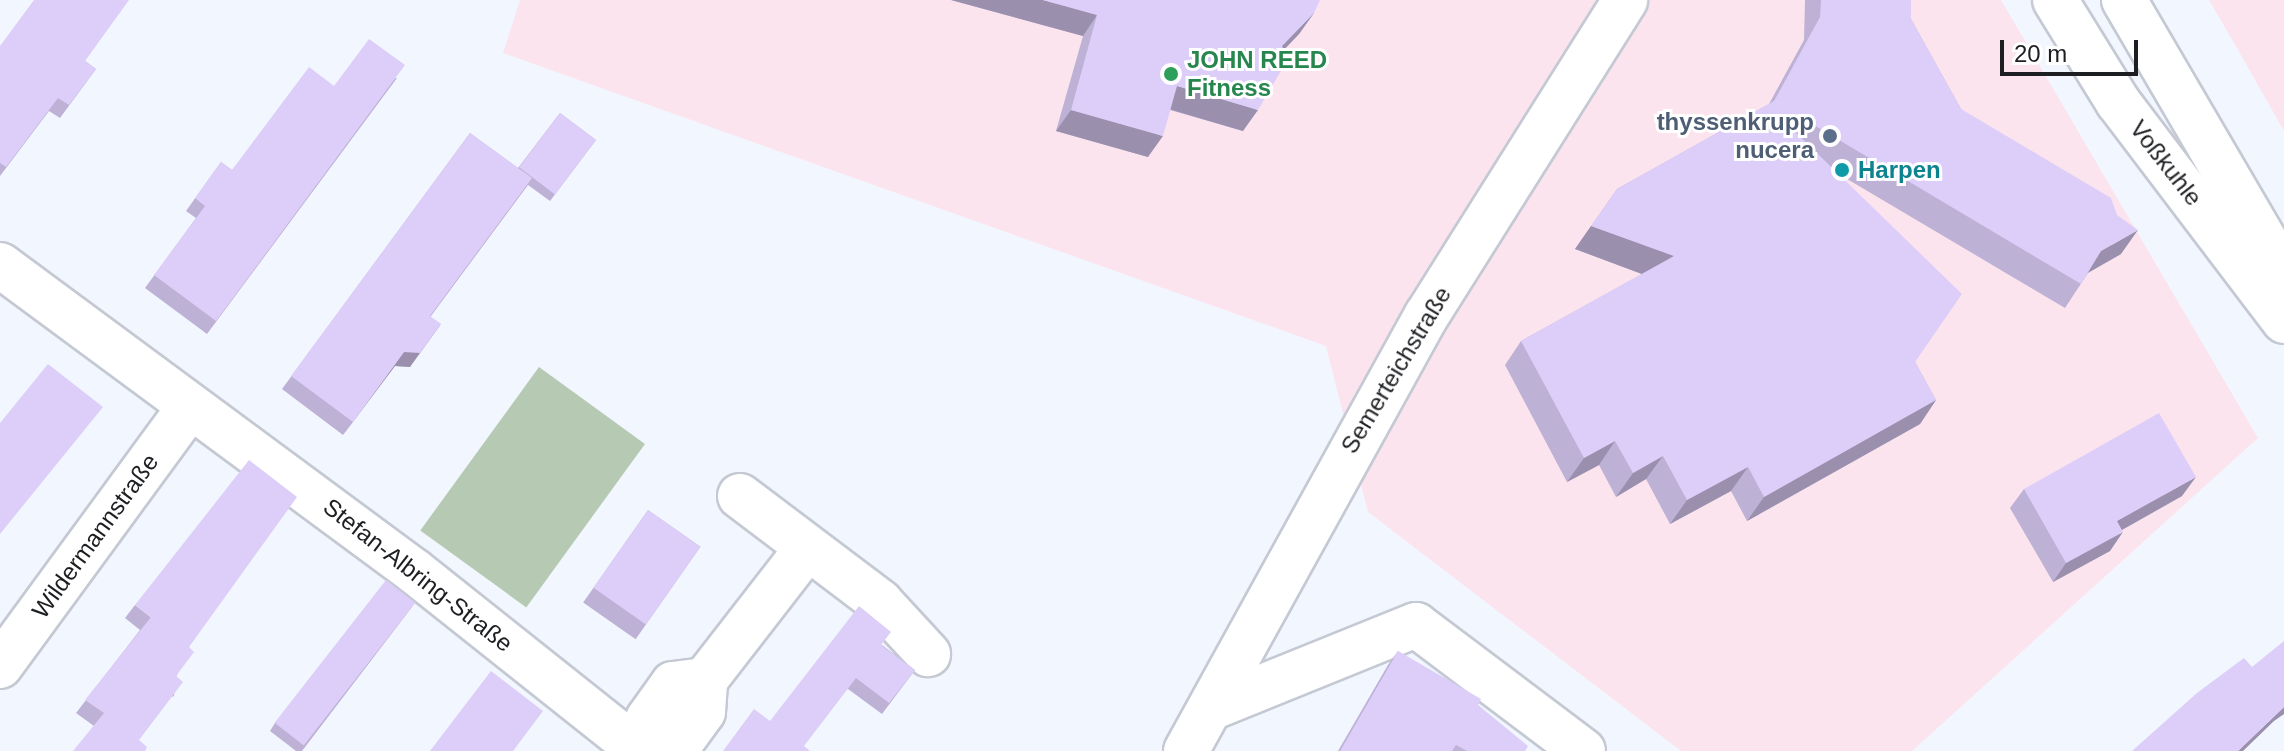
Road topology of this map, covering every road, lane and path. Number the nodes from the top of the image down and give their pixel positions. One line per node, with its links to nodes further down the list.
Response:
1 (1625, 0): 13 (street, Semerteichstraße)
2 (2055, 0): 6 (street, Voßkuhle)
3 (2124, 0): 5 (street, Voßkuhle)
4 (0, 265): 7 (street, Stefan-Albring-Straße)
5 (2284, 274)
6 (2284, 321)
7 (190, 406): 11 (street, Wildermannstraße); 14 (street, Stefan-Albring-Straße)
8 (740, 496): 9 (street)
9 (806, 550): 10 (street); 12 (street)
10 (928, 654)
11 (0, 666)
12 (705, 680): 15 (street); 16 (street)
13 (1213, 707): 17 (street, Semerteichstraße); 18 (street)
14 (640, 751)
15 (646, 751)
16 (658, 751)
17 (1186, 751)
18 (1583, 751)

